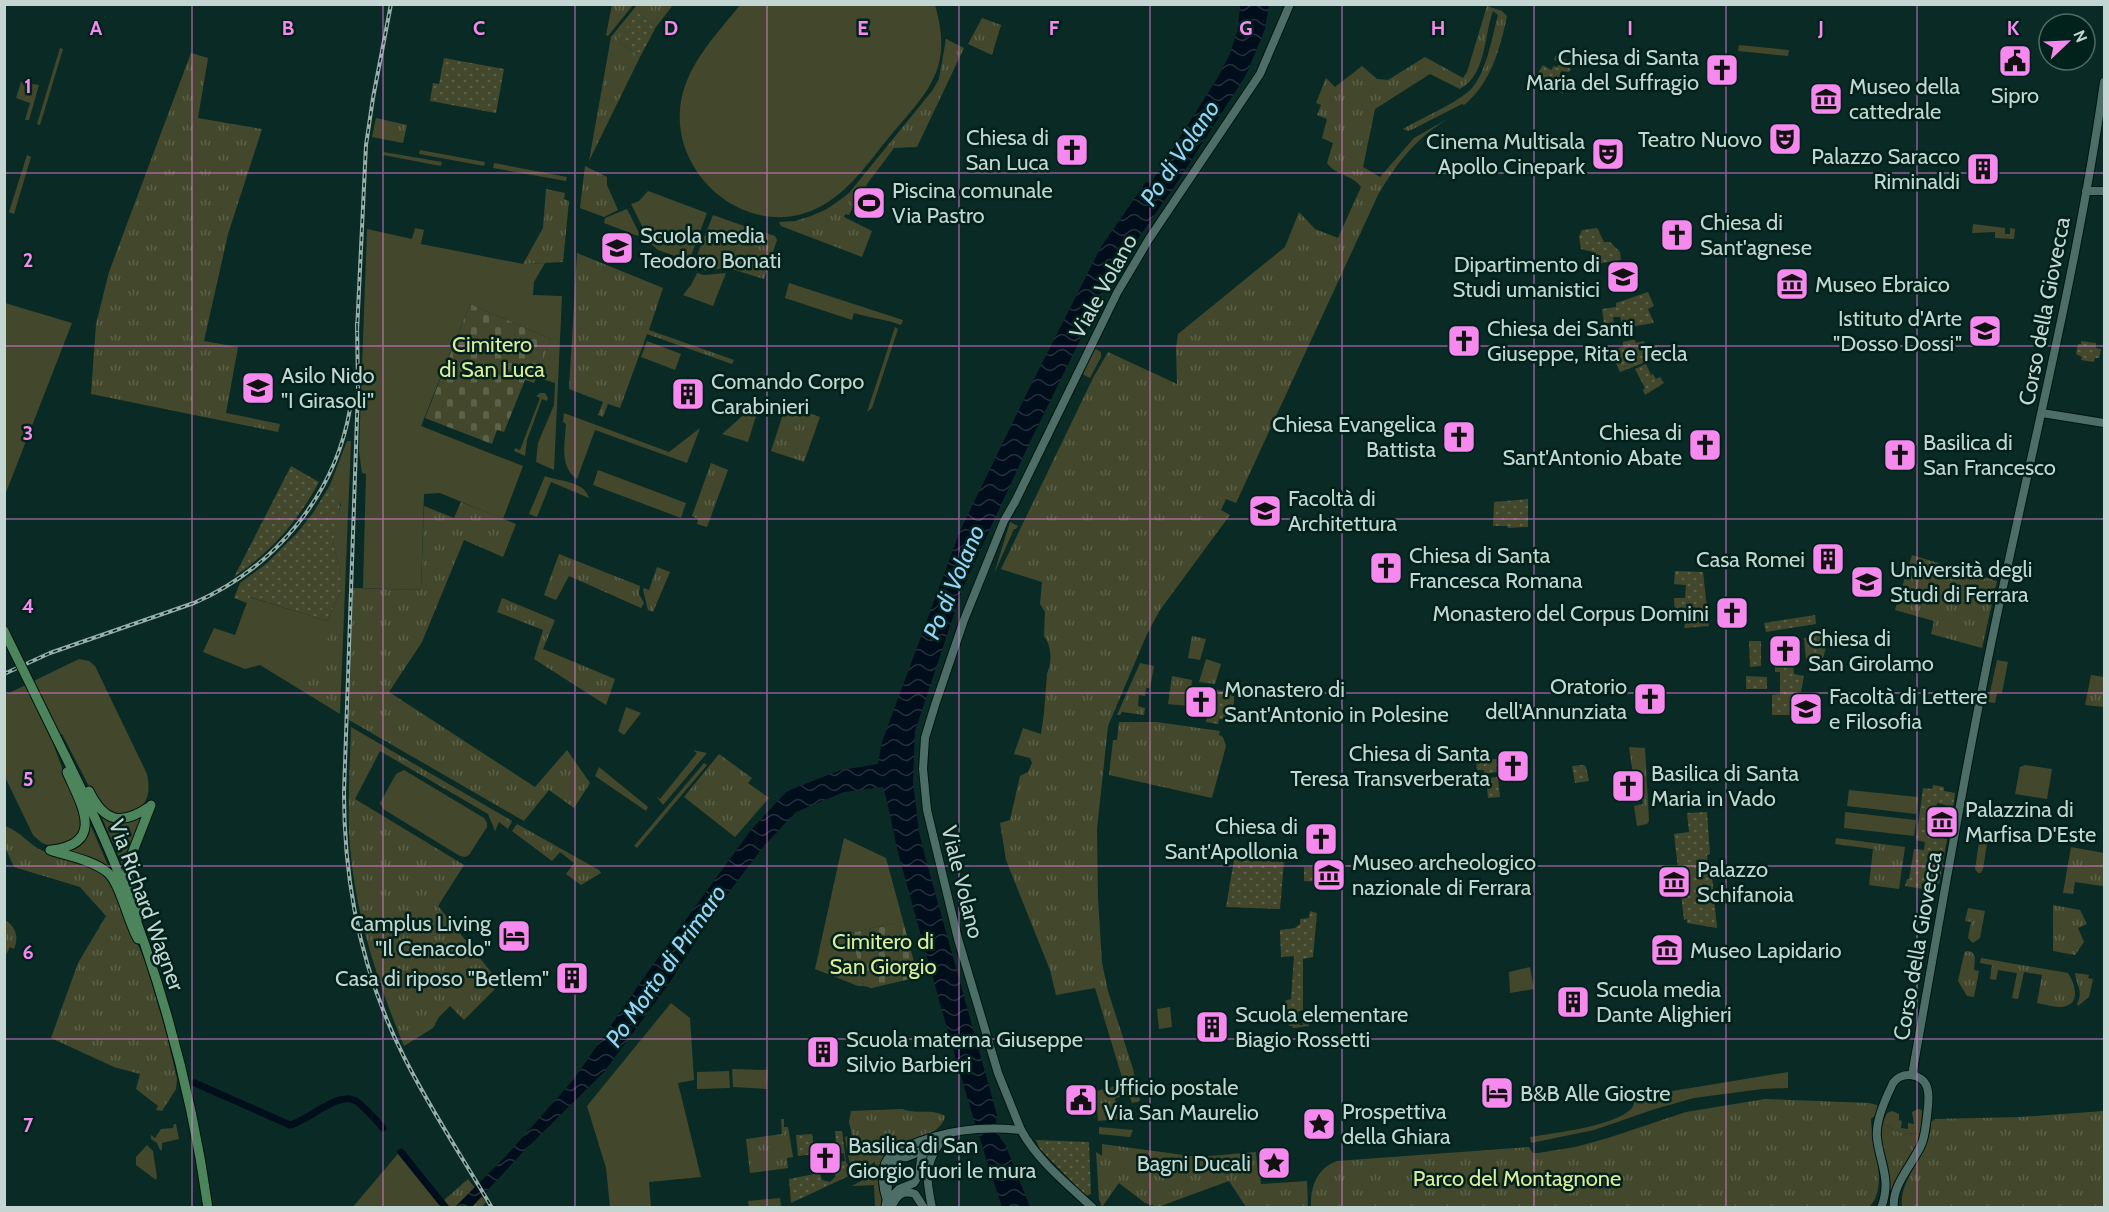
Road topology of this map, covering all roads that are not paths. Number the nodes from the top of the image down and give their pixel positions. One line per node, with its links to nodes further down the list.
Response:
1 (1290, 4): 11 (main road, Viale Volano)
2 (2104, 82): 3 (street, Corso della Giovecca)
3 (2086, 191): 4 (street); 5 (street, Corso della Giovecca)
4 (2104, 191)
5 (2042, 413): 6 (street); 10 (street, Corso della Giovecca)
6 (2104, 423)
7 (4, 631): 8 (main road, Via Richard Wagner, bridge)
8 (55, 735): 9 (main road, Via Richard Wagner); 9 (main road); 9 (main road)
9 (149, 959): 19 (main road, Via Richard Wagner)
10 (1912, 1075): 21 (street); 22 (street)
11 (1021, 1130): 12 (main road); 20 (street)
12 (941, 1137): 13 (main road); 14 (main road); 17 (main road); 18 (main road)
13 (907, 1157): 14 (main road); 15 (main road)
14 (919, 1171): 16 (main road); 18 (main road)
15 (890, 1174): 16 (main road); 17 (main road)
16 (906, 1186): 17 (main road); 18 (main road)
17 (888, 1205): 18 (main road)
18 (928, 1207)
19 (208, 1208)
20 (1093, 1208)
21 (1881, 1208)
22 (1894, 1208)

